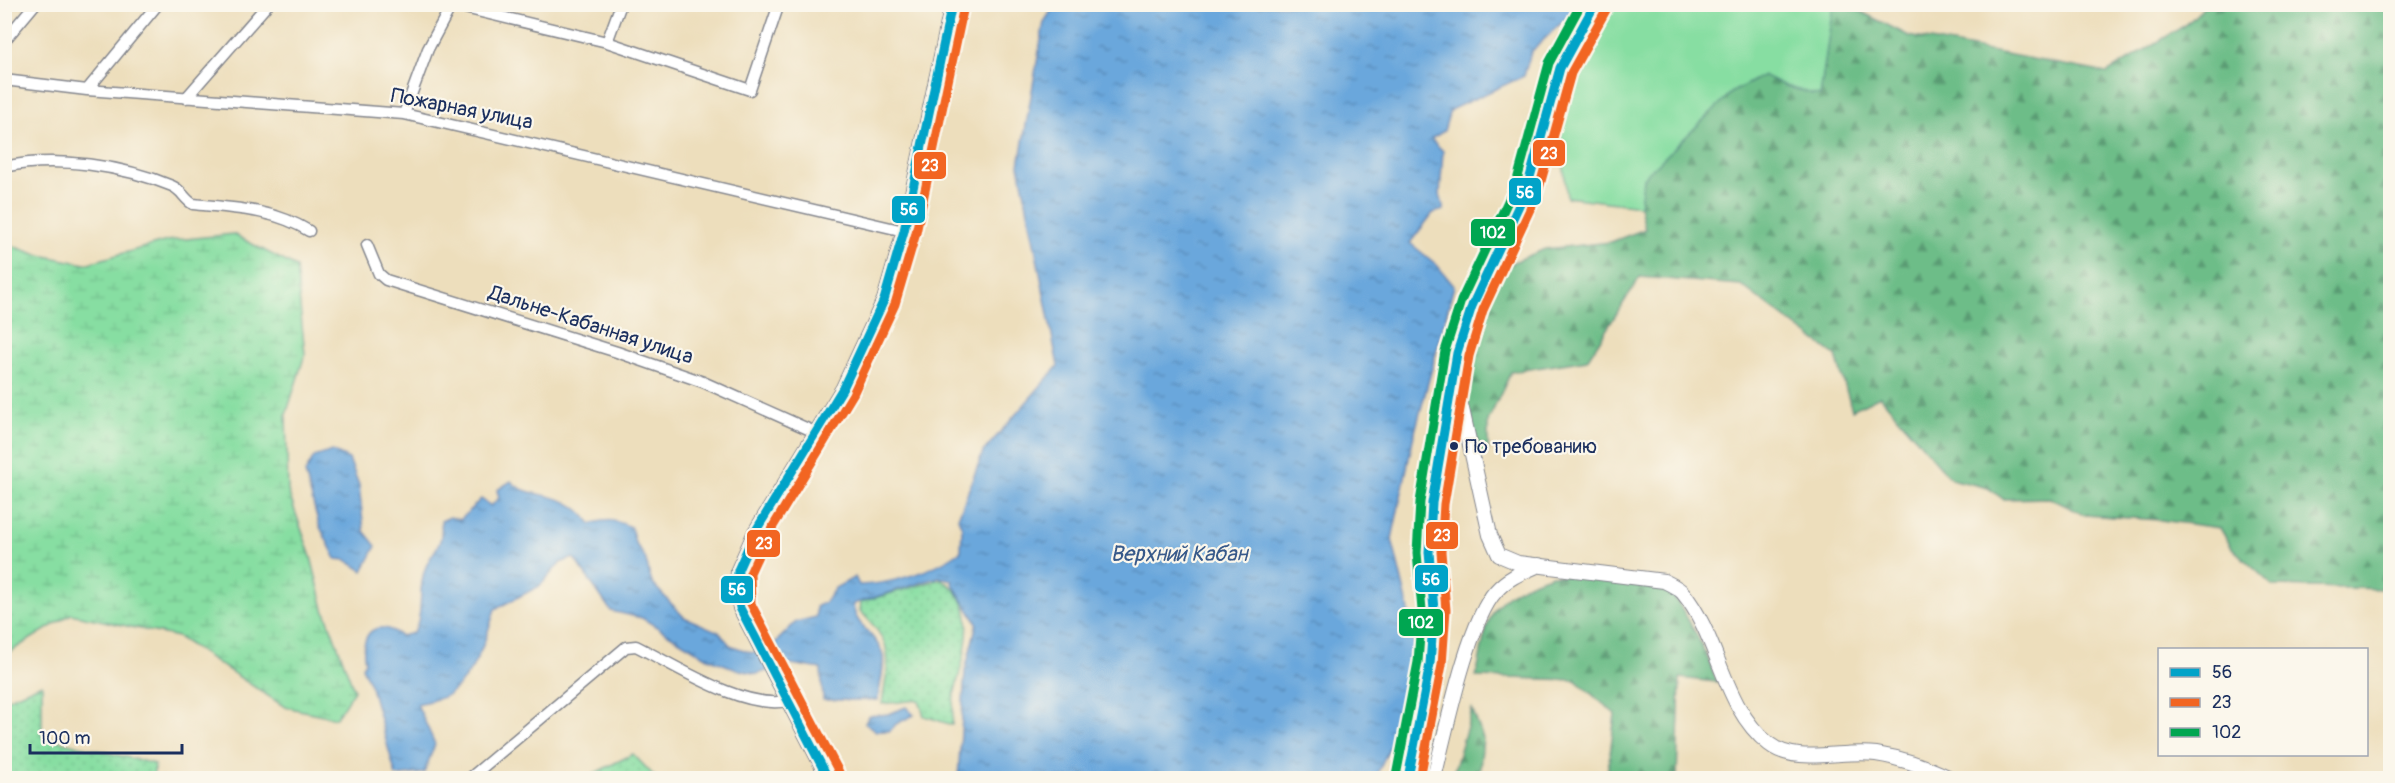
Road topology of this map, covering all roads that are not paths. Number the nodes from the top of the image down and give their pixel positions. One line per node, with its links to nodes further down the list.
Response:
1 (35, 4): 9 (street)
2 (158, 4): 12 (street)
3 (268, 4): 13 (street)
4 (621, 4): 10 (street)
5 (779, 4): 10 (street)
6 (952, 4): 17 (street)
7 (1595, 4): 19 (street)
8 (452, 5): 10 (street); 14 (street)
9 (4, 40)
10 (607, 42)
11 (4, 80): 12 (street, Пожарная улица)
12 (87, 90): 13 (street, Пожарная улица)
13 (186, 98): 14 (street, Пожарная улица)
14 (404, 114): 17 (street, Пожарная улица)
15 (4, 167): 16 (street)
16 (309, 231)
17 (904, 231): 20 (street)
18 (367, 245): 20 (street, Дальне-Кабанная улица)
19 (1457, 353): 21 (street); 25 (street)
20 (817, 433): 22 (street)
21 (1540, 565): 26 (street); 27 (street)
22 (787, 701): 23 (street); 24 (street)
23 (470, 778)
24 (828, 778)
25 (1408, 778)
26 (1434, 778)
27 (1950, 778)

